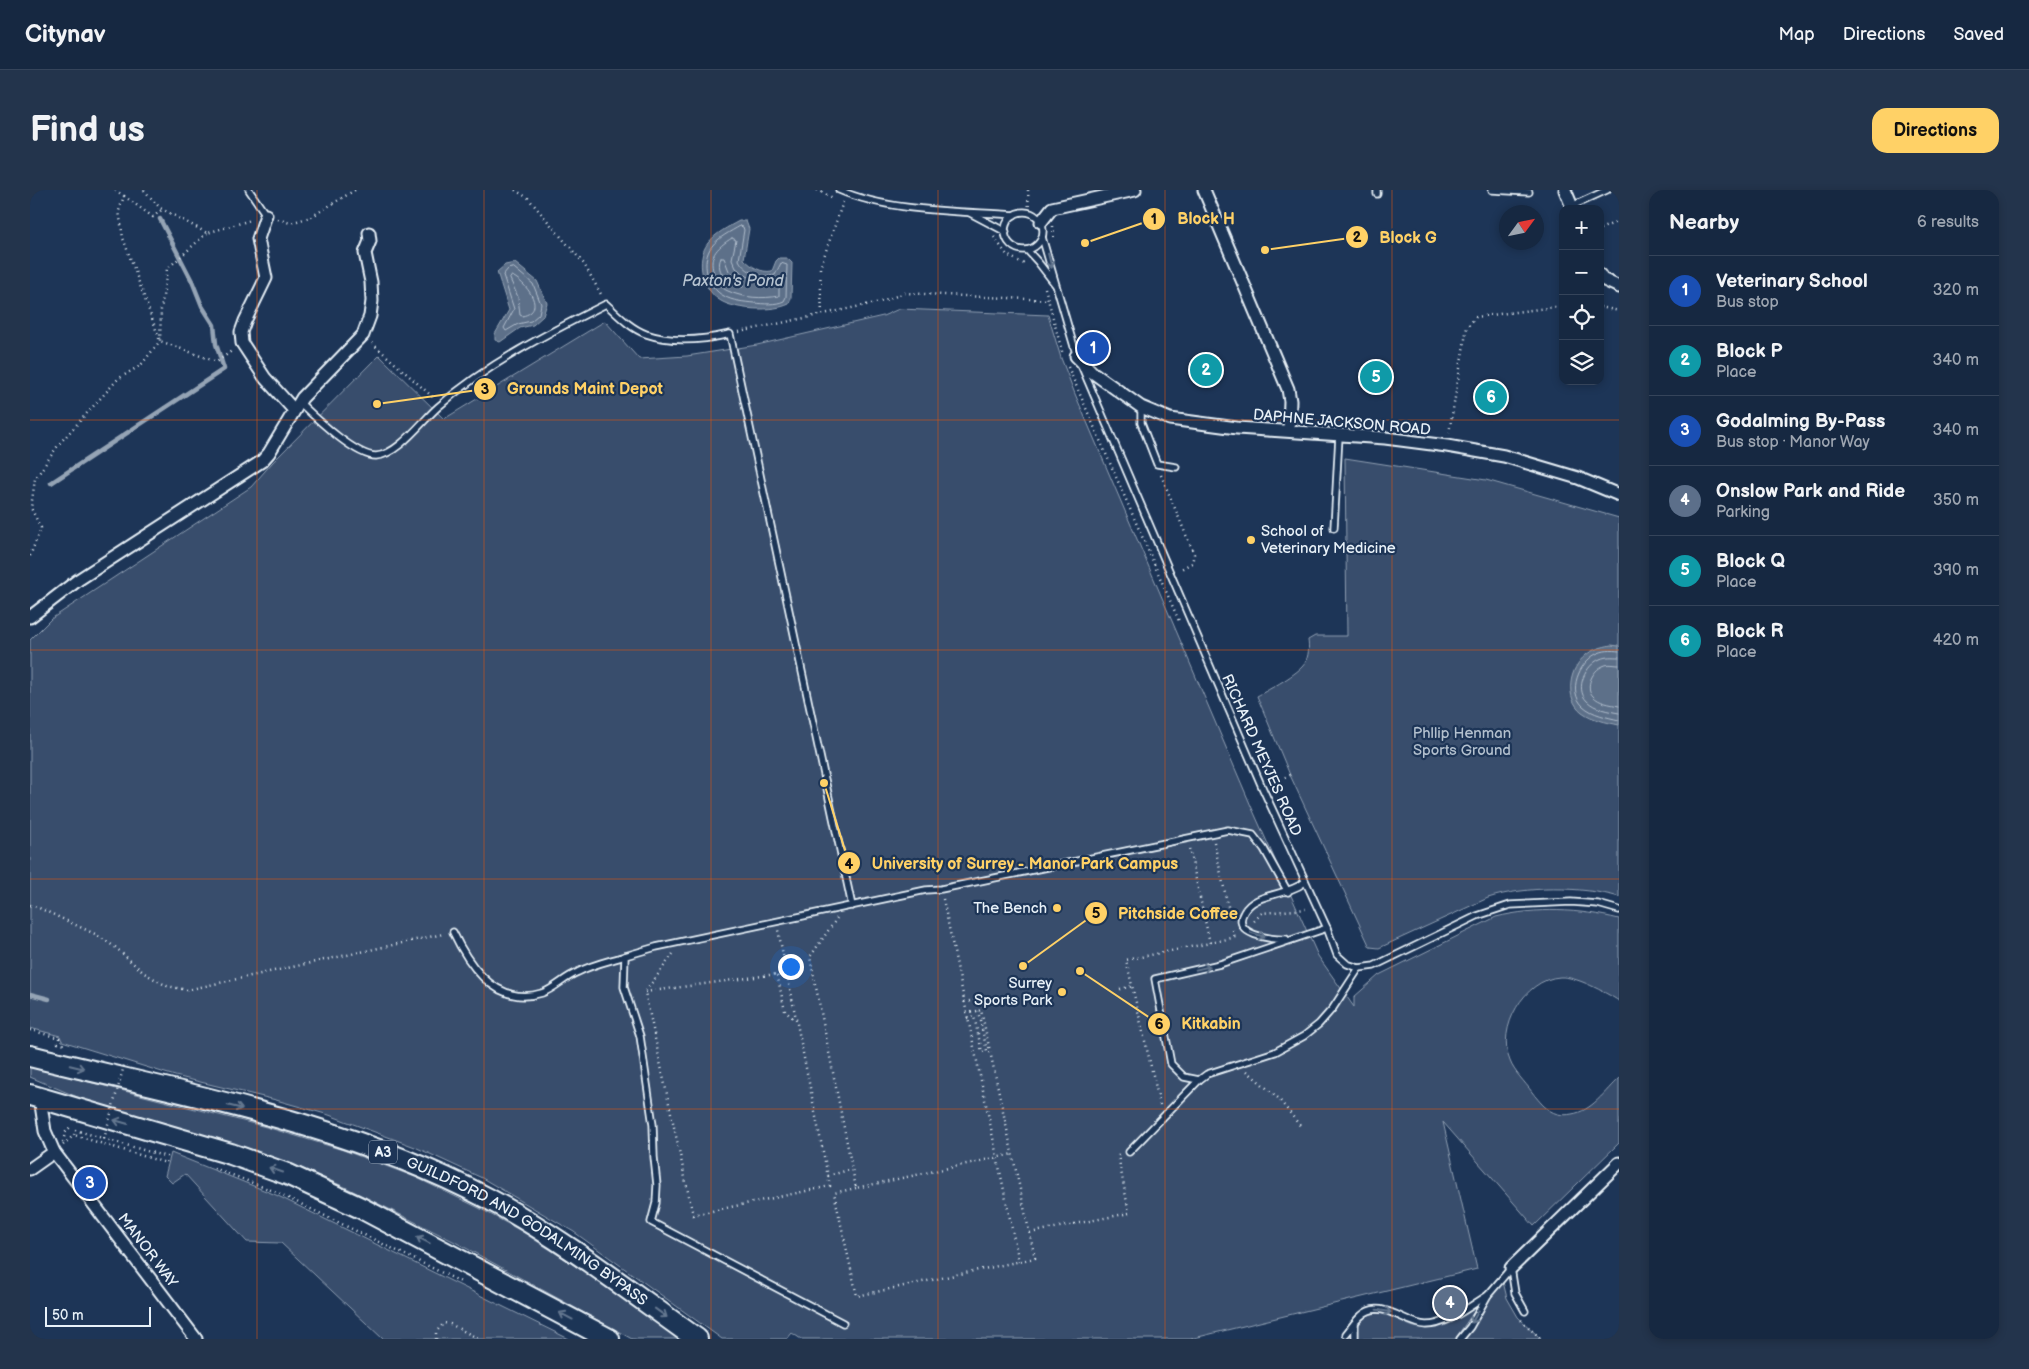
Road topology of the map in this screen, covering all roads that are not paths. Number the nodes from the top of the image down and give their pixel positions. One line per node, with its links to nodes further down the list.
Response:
1 (249, 190): 14 (lane)
2 (839, 190): 10 (lane)
3 (861, 190): 10 (lane)
4 (1136, 190): 16 (street)
5 (1204, 190): 27 (street)
6 (1492, 190): 9 (lane)
7 (1565, 190): 11 (street)
8 (1607, 190): 12 (lane)
9 (1530, 192)
10 (859, 197): 13 (lane)
11 (1572, 205)
12 (1577, 205)
13 (968, 212): 15 (lane); 17 (lane)
14 (266, 215): 25 (street)
15 (1014, 215): 16 (lane); 17 (lane)
16 (1041, 222): 19 (lane)
17 (1006, 232): 20 (lane)
18 (369, 233): 25 (street)
19 (1042, 236): 20 (lane); 22 (lane, RICHARD MEYJES ROAD, one-way to 22)
20 (1027, 250): 22 (lane, RICHARD MEYJES ROAD)
21 (1604, 280): 23 (street)
22 (1056, 286): 24 (lane, RICHARD MEYJES ROAD)
23 (1619, 287)
24 (1076, 356): 26 (street, DAPHNE JACKSON ROAD); 33 (lane, RICHARD MEYJES ROAD)
25 (296, 405): 32 (street); 35 (lane)
26 (1141, 407): 27 (street, DAPHNE JACKSON ROAD); 29 (lane)
27 (1289, 430): 28 (street, DAPHNE JACKSON ROAD)
28 (1339, 436): 30 (street, DAPHNE JACKSON ROAD); 31 (lane)
29 (1176, 467)
30 (1619, 495)
31 (1334, 528)
32 (30, 618)
33 (1305, 882): 34 (lane); 37 (lane, RICHARD MEYJES ROAD)
34 (1288, 892): 35 (lane); 39 (lane, one-way to 39)
35 (852, 906): 40 (lane)
36 (1619, 910): 41 (lane)
37 (1327, 928): 39 (lane); 41 (lane, RICHARD MEYJES ROAD)
38 (453, 932): 40 (lane)
39 (1298, 938): 43 (lane, one-way to 39)
40 (625, 956): 52 (lane)
41 (1359, 968): 43 (lane)
42 (30, 1056): 57 (highway, GUILDFORD AND GODALMING BYPASS / A3, one-way to 57)
43 (1199, 1080): 46 (lane)
44 (35, 1097): 45 (street, MANOR WAY); 56 (highway, one-way to 44)
45 (54, 1152): 48 (street); 55 (street, MANOR WAY)
46 (1129, 1152)
47 (1619, 1163): 49 (street)
48 (30, 1169)
49 (1511, 1268): 50 (lane); 51 (lane)
50 (1488, 1294): 53 (lane, one-way to 50); 59 (lane, one-way to 59)
51 (1525, 1310)
52 (843, 1323)
53 (1355, 1324): 54 (lane); 58 (lane)
54 (1346, 1334)
55 (196, 1339)
56 (609, 1339)
57 (697, 1339)
58 (1355, 1339)
59 (1460, 1339)

